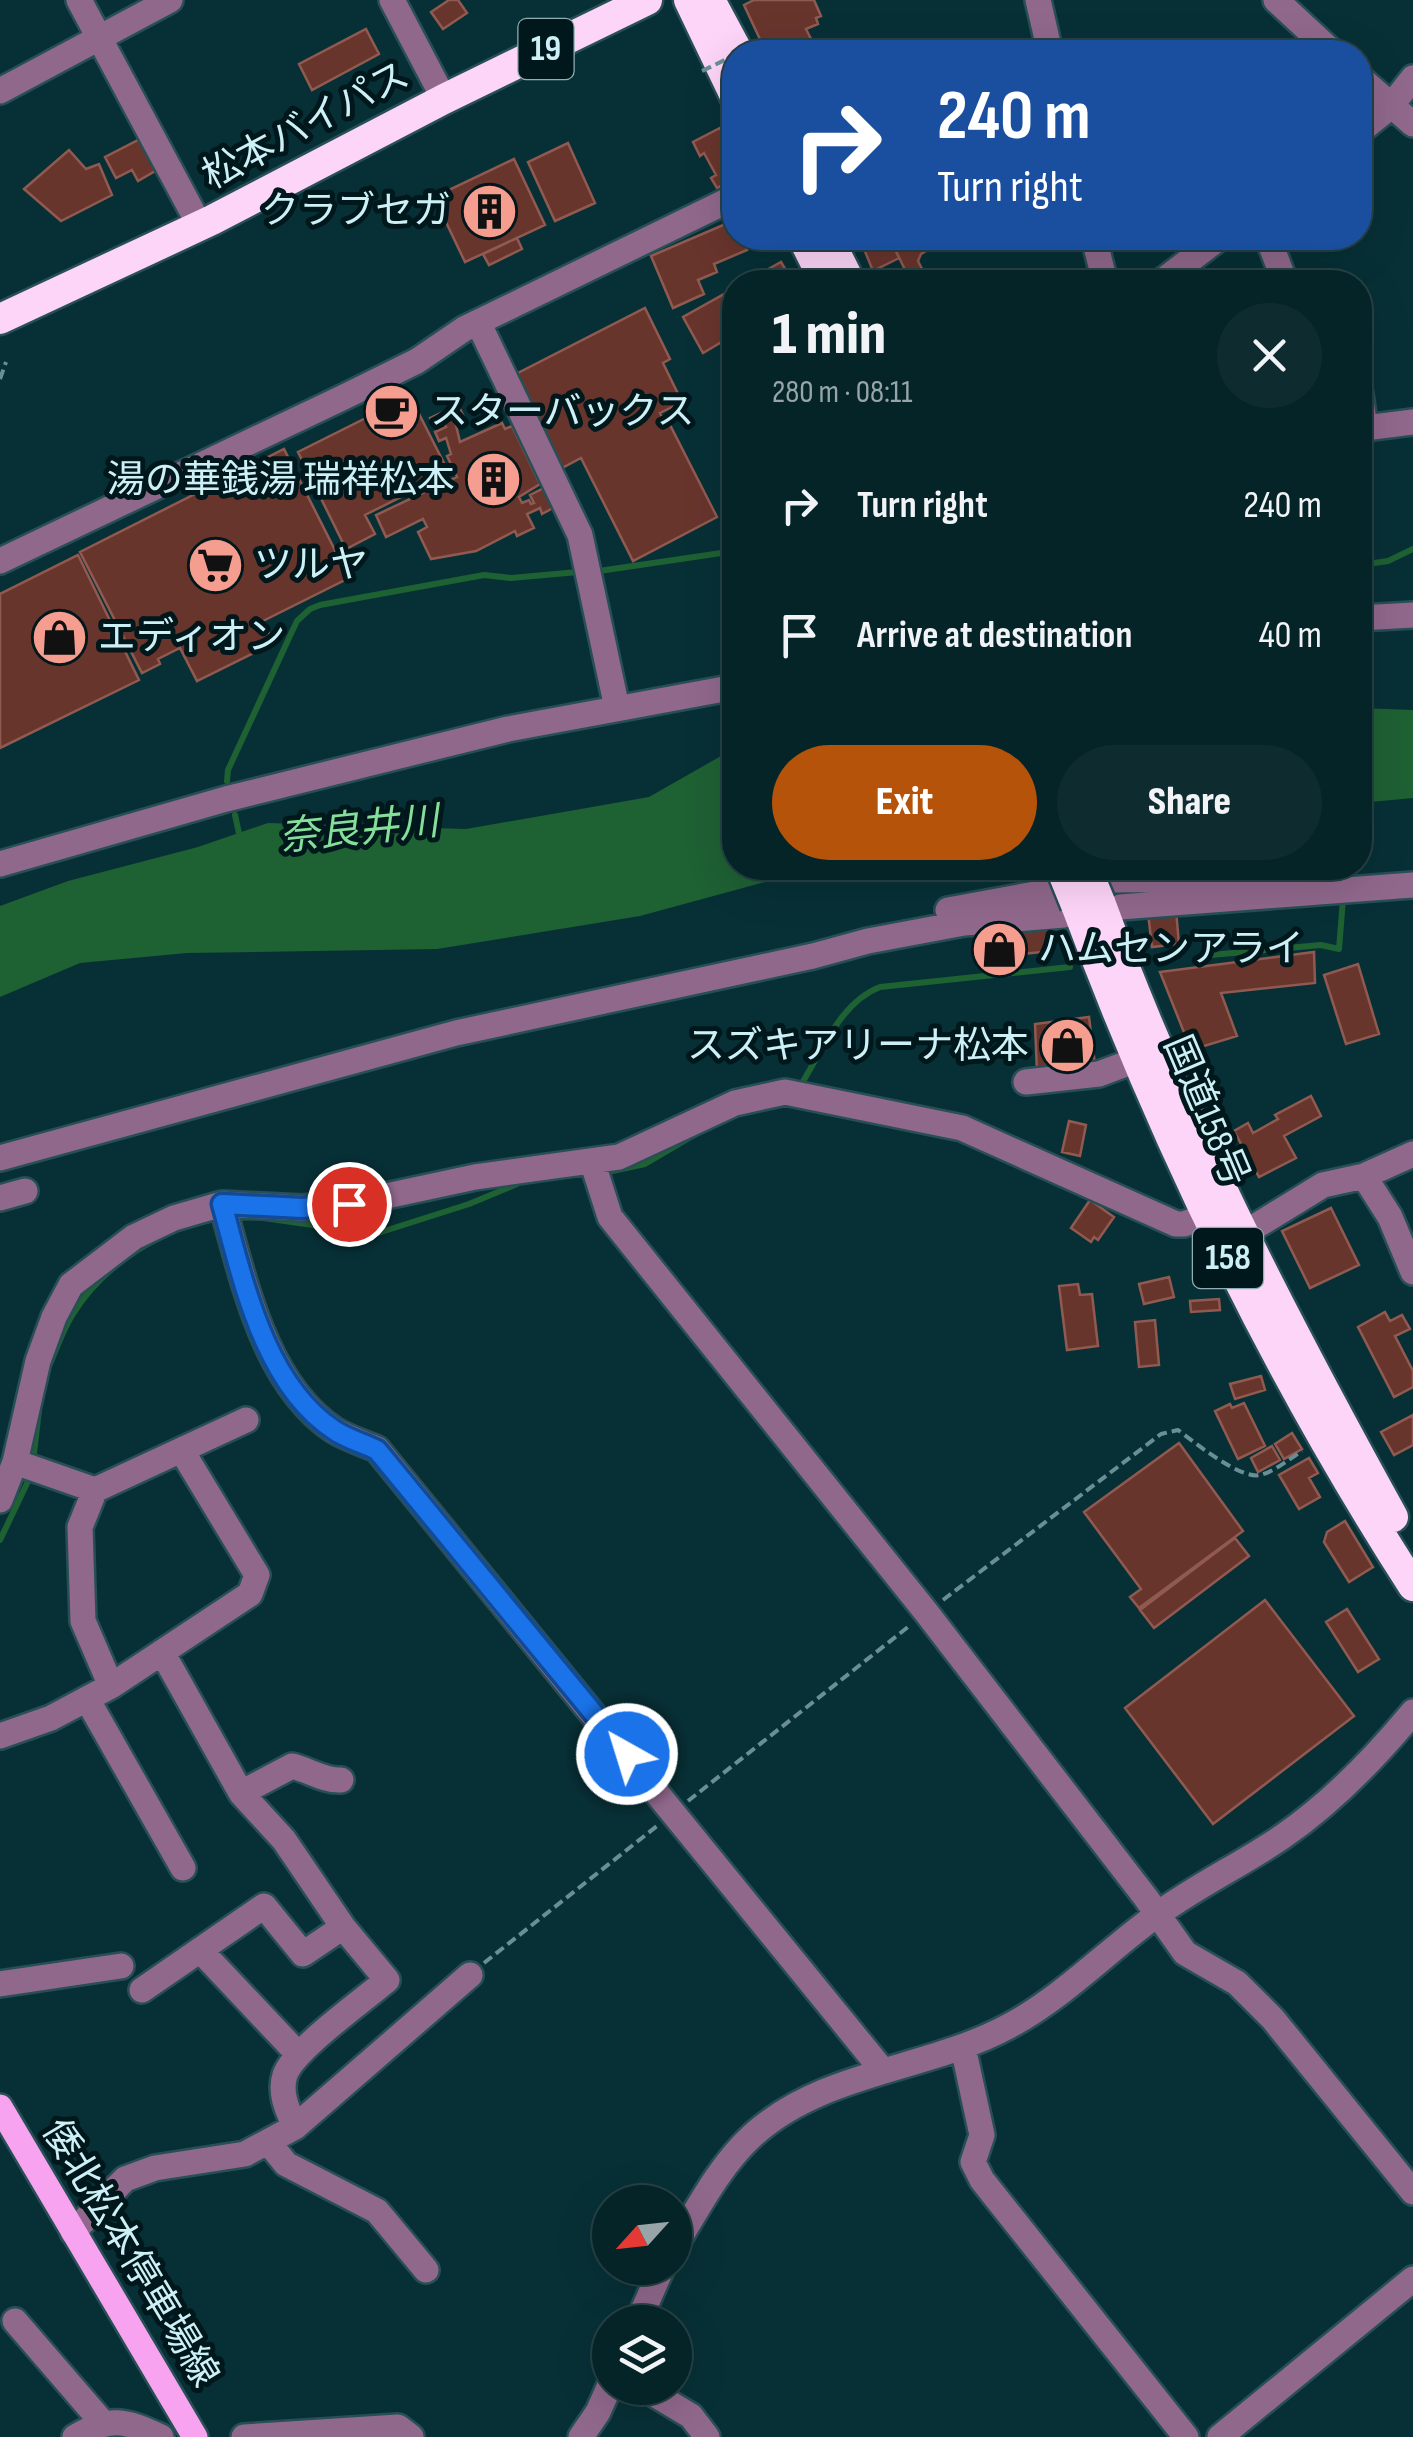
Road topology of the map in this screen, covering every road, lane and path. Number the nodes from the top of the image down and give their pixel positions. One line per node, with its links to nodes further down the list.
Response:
1 (79, 0): 9 (street)
2 (170, 0): 9 (street)
3 (392, 0): 19 (street)
4 (648, 0): 19 (highway, 松本バイパス / 19)
5 (689, 0): 14 (highway)
6 (710, 0): 10 (highway)
7 (1038, 0): 11 (street)
8 (1276, 0): 12 (street)
9 (99, 38): 18 (street); 24 (street)
10 (730, 40)
11 (1047, 40)
12 (1319, 40)
13 (722, 61): 15 (path, bridge)
14 (722, 69)
15 (702, 71)
16 (1413, 78): 20 (street)
17 (1372, 89): 20 (street)
18 (0, 91)
19 (444, 99): 24 (highway, 松本バイパス / 19)
20 (1390, 106): 21 (street); 22 (street)
21 (1372, 121)
22 (1413, 124)
23 (722, 203): 28 (street)
24 (200, 226): 27 (highway, 松本バイパス / 19)
25 (1203, 250): 26 (street)
26 (1178, 270)
27 (0, 318)
28 (478, 322): 33 (street); 37 (street)
29 (6, 362): 30 (path)
30 (0, 379)
31 (1413, 422): 32 (street)
32 (1372, 427)
33 (0, 562)
34 (1413, 615): 35 (street)
35 (1372, 617)
36 (722, 689): 37 (street)
37 (617, 708): 38 (street)
38 (0, 864)
39 (1070, 880): 45 (highway, 国道158号 / 158, bridge)
40 (1087, 880): 45 (highway, 国道158号 / 158, bridge)
41 (1112, 880): 46 (street)
42 (1310, 880): 44 (street)
43 (1413, 885): 44 (street)
44 (1365, 889): 45 (street)
45 (1089, 907): 46 (street); 47 (highway, 国道158号 / 158); 54 (highway, 国道158号 / 158)
46 (813, 956): 50 (street)
47 (1139, 1059): 48 (street); 54 (highway, 国道158号 / 158)
48 (1026, 1082)
49 (1413, 1154): 52 (street)
50 (0, 1158)
51 (592, 1161): 53 (street); 54 (street); 65 (street)
52 (1364, 1176): 55 (street); 56 (street)
53 (222, 1204): 60 (street); 73 (street)
54 (1219, 1212): 55 (highway, 国道158号 / 158)
55 (1232, 1240): 63 (highway, 国道158号 / 158); 64 (highway, 国道158号 / 158)
56 (1413, 1272)
57 (246, 1420): 59 (street)
58 (1310, 1446): 65 (path)
59 (182, 1451): 61 (street); 66 (street)
60 (15, 1462): 61 (street); 62 (street)
61 (95, 1490): 67 (street)
62 (0, 1500)
63 (1413, 1549)
64 (1413, 1586)
65 (926, 1612): 73 (path); 75 (street)
66 (162, 1652): 67 (street); 72 (street)
67 (111, 1686): 68 (street)
68 (87, 1699): 70 (street); 74 (street)
69 (1413, 1712): 75 (street)
70 (0, 1736)
71 (341, 1780): 72 (street)
72 (240, 1793): 76 (street)
73 (674, 1811): 79 (path); 84 (street)
74 (183, 1868)
75 (1158, 1914): 82 (street); 88 (street)
76 (342, 1927): 77 (street); 83 (street)
77 (200, 1950): 81 (street); 83 (street)
78 (122, 1966): 80 (street)
79 (470, 1975): 86 (street)
80 (0, 1984)
81 (142, 1990)
82 (964, 2047): 84 (street); 104 (street)
83 (298, 2054): 86 (street)
84 (884, 2071): 89 (street)
85 (0, 2108): 90 (main road, 倭北松本停車場線)
86 (296, 2127): 87 (street)
87 (268, 2142): 90 (street); 91 (street)
88 (1413, 2192)
89 (692, 2218)
90 (73, 2232): 99 (main road, 倭北松本停車場線)
91 (426, 2270)
92 (1413, 2279): 105 (street)
93 (15, 2320): 96 (street)
94 (601, 2405): 102 (street)
95 (673, 2405): 103 (street)
96 (102, 2422): 97 (street); 98 (street)
97 (75, 2437)
98 (160, 2437)
99 (194, 2437)
100 (244, 2437): 101 (street)
101 (412, 2437)
102 (580, 2437)
103 (707, 2437)
104 (1186, 2437)
105 (1220, 2437)

